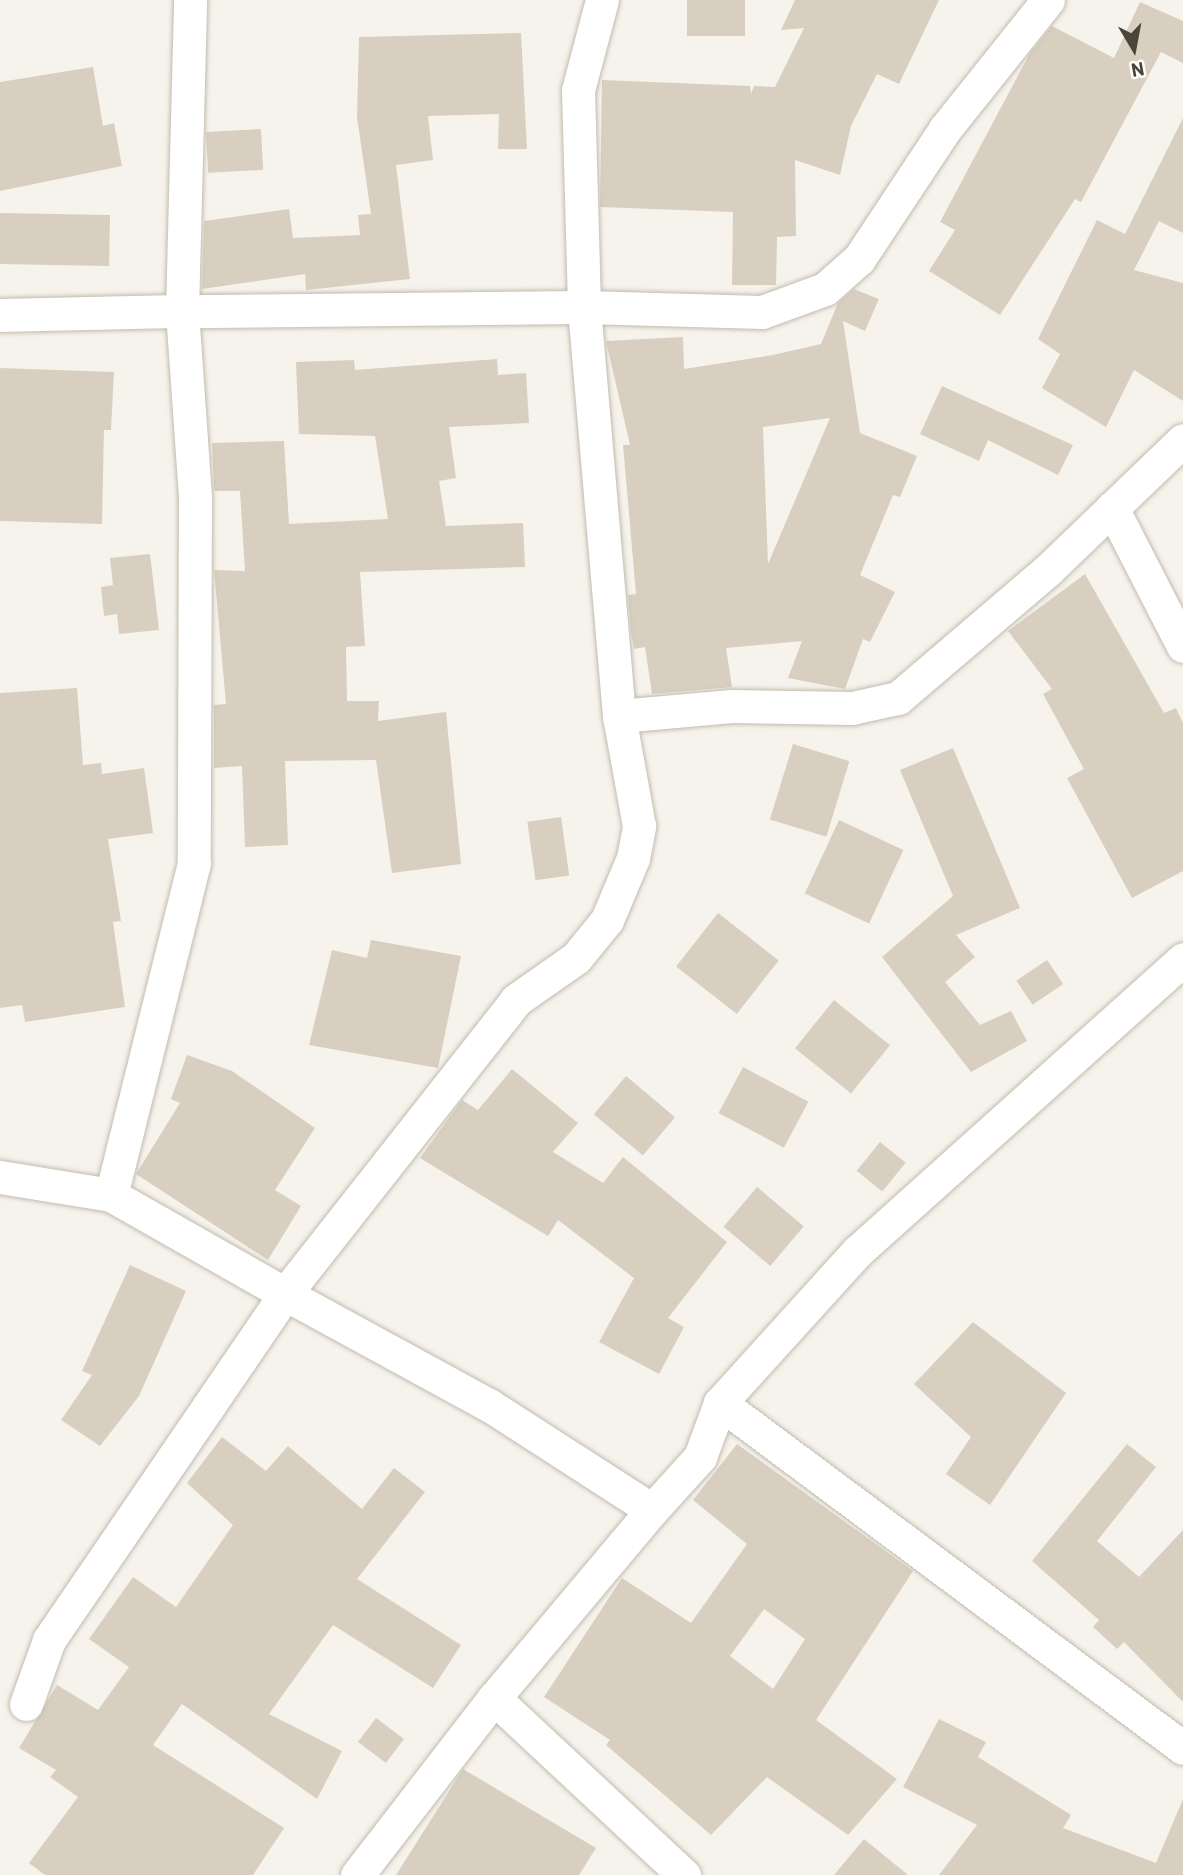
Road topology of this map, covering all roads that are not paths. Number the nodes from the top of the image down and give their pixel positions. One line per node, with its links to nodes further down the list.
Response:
1 (190, 0): 5 (street)
2 (602, 0): 4 (street)
3 (1048, 0): 4 (street)
4 (584, 307): 5 (street); 10 (street)
5 (182, 312): 6 (street); 13 (street)
6 (0, 315)
7 (1183, 440): 8 (street)
8 (1112, 508): 9 (street); 10 (street)
9 (1183, 646)
10 (619, 716): 14 (street)
11 (1183, 959): 15 (street)
12 (0, 1177): 13 (street)
13 (111, 1195): 14 (street)
14 (285, 1294): 16 (street); 18 (street)
15 (720, 1403): 16 (street); 19 (street)
16 (652, 1510): 17 (street)
17 (494, 1698): 20 (street); 21 (street)
18 (26, 1704)
19 (1183, 1748)
20 (357, 1875)
21 (684, 1875)

